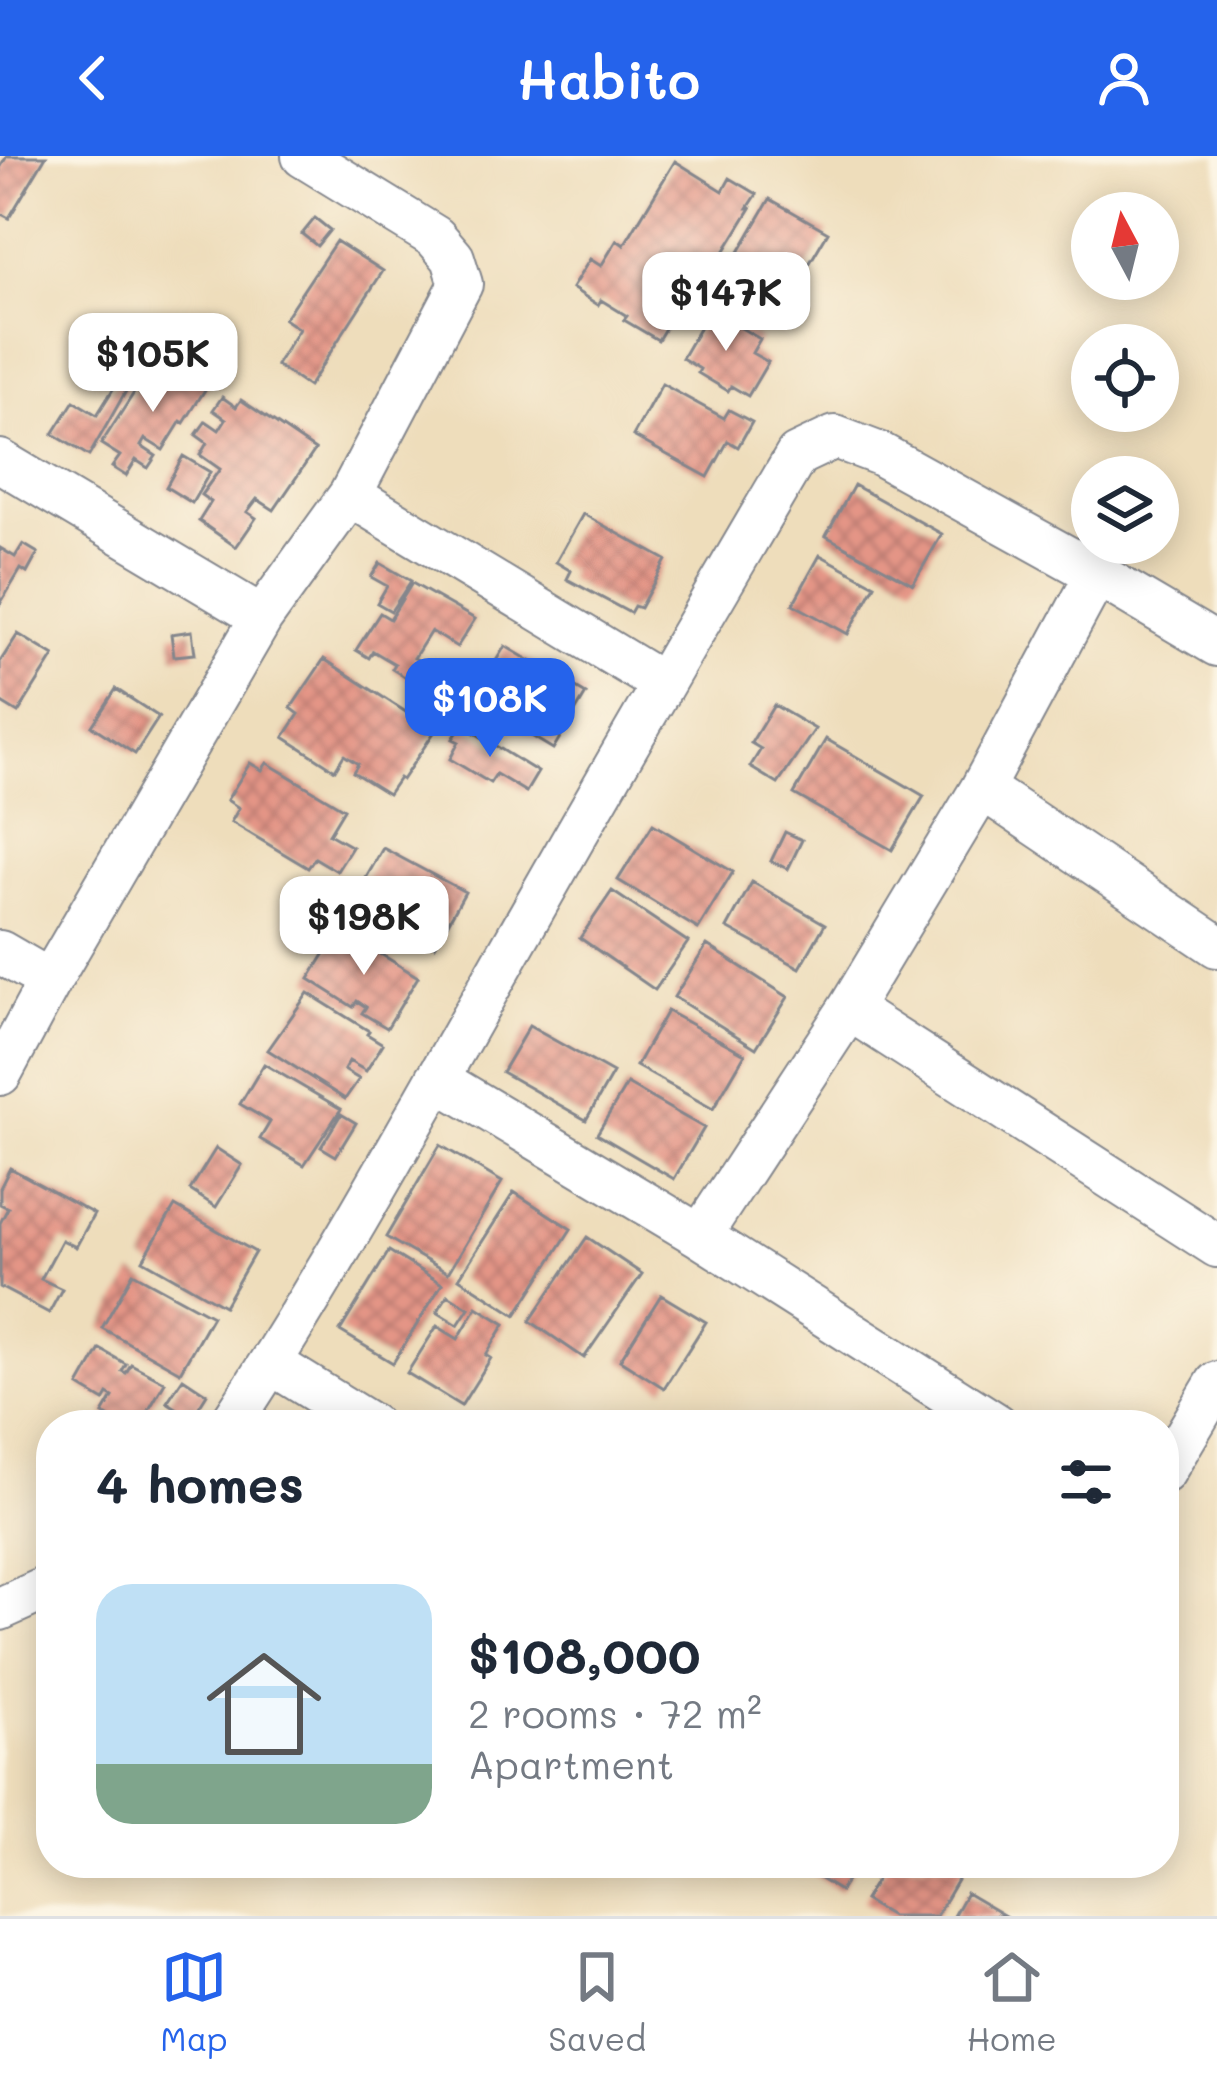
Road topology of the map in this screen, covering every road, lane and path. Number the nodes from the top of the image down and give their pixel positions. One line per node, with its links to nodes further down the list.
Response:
1 (303, 156): 3 (street)
2 (0, 461): 5 (street)
3 (350, 495): 5 (street); 7 (street)
4 (1097, 574): 6 (street); 7 (street); 8 (street)
5 (262, 617): 11 (street)
6 (1217, 645)
7 (662, 683): 14 (street)
8 (982, 788): 9 (street); 12 (street)
9 (1217, 946)
10 (0, 952): 11 (street)
11 (50, 981): 13 (street)
12 (849, 1009): 15 (street); 16 (street)
13 (0, 1074)
14 (437, 1079): 15 (street); 17 (street)
15 (700, 1236): 21 (street)
16 (1217, 1246)
17 (271, 1363): 19 (street); 20 (street)
18 (1217, 1383): 22 (street)
19 (240, 1410)
20 (347, 1410)
21 (973, 1410)
22 (1179, 1447)
23 (36, 1593): 24 (street)
24 (0, 1609)

